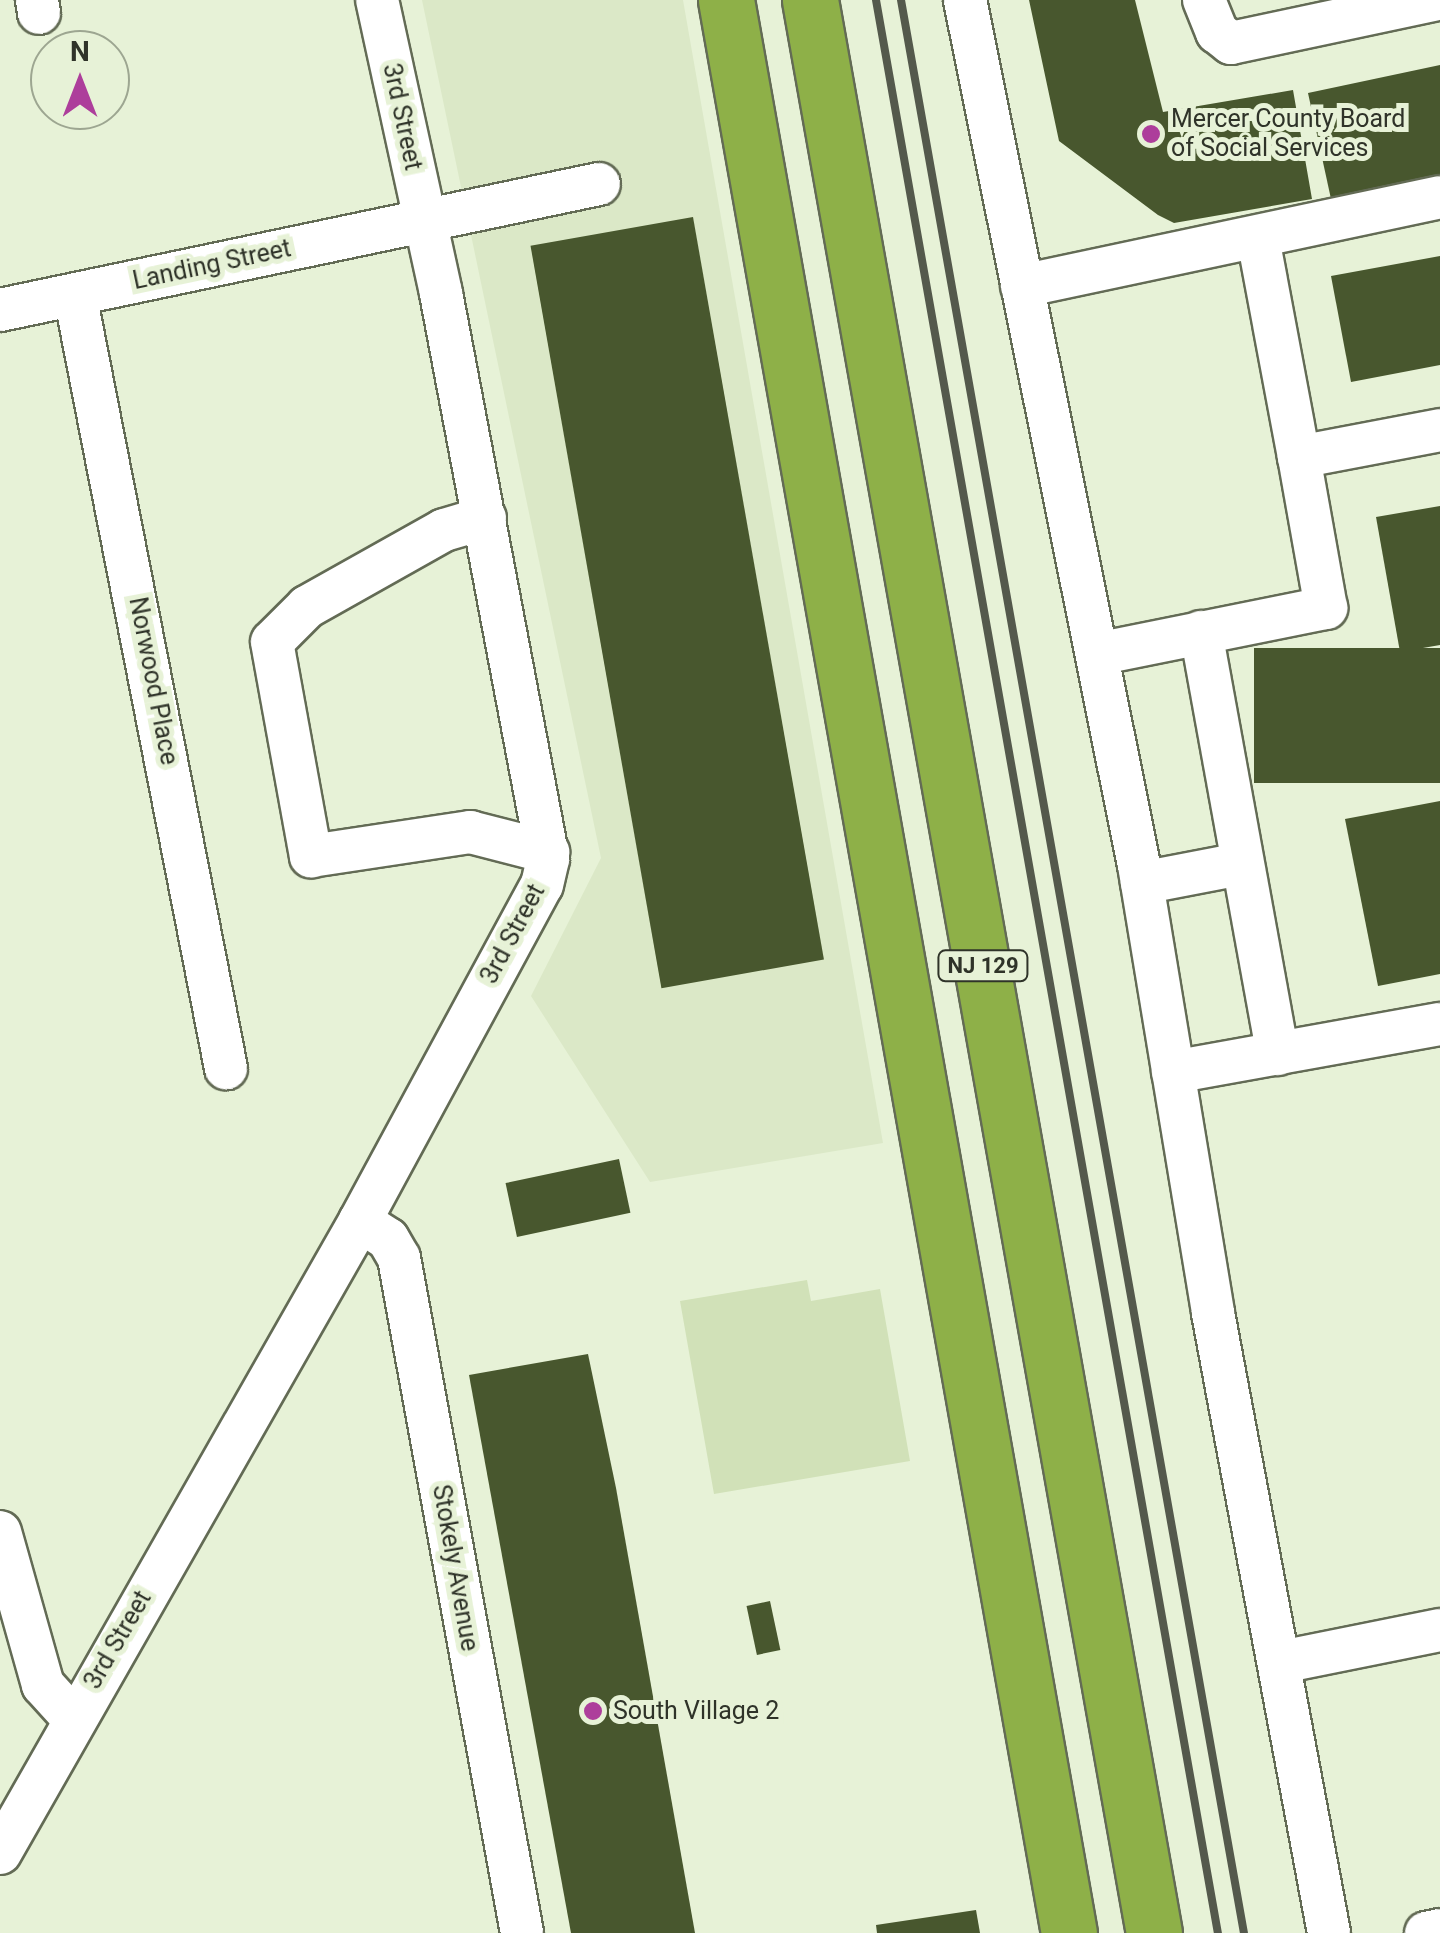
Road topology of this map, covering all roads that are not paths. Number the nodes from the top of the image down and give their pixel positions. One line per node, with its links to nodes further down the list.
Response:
1 (377, 0): 9 (street, 3rd Street)
2 (726, 0): 34 (highway, NJ 129)
3 (810, 0): 35 (highway, NJ 129)
4 (965, 0): 11 (street)
5 (1204, 0): 6 (street)
6 (1434, 0)
7 (599, 184): 9 (street, Landing Street)
8 (1440, 197): 10 (street)
9 (424, 219): 12 (street, Landing Street); 16 (street, 3rd Street)
10 (1258, 238): 11 (street); 15 (street)
11 (1022, 286): 18 (street)
12 (75, 294): 13 (street, Landing Street); 24 (street, Norwood Place)
13 (0, 310)
14 (1440, 430): 15 (street)
15 (1299, 457): 17 (street)
16 (485, 518): 19 (street, 3rd Street); 19 (street)
17 (1202, 632): 18 (street); 20 (street)
18 (1097, 654): 21 (street)
19 (548, 852): 26 (street, 3rd Street)
20 (1241, 864): 21 (street); 23 (street)
21 (1142, 883): 25 (street)
22 (1440, 1024): 23 (street)
23 (1278, 1054): 25 (street)
24 (226, 1068)
25 (1174, 1072): 29 (street)
26 (360, 1221): 30 (street, 3rd Street); 33 (street, Stokely Avenue)
27 (0, 1532): 30 (street)
28 (1440, 1630): 29 (street)
29 (1282, 1662): 36 (street)
30 (74, 1718): 31 (street, 3rd Street)
31 (0, 1853)
32 (1440, 1930): 37 (street)
33 (522, 1933)
34 (1069, 1933)
35 (1154, 1933)
36 (1329, 1933)
37 (1426, 1933)

